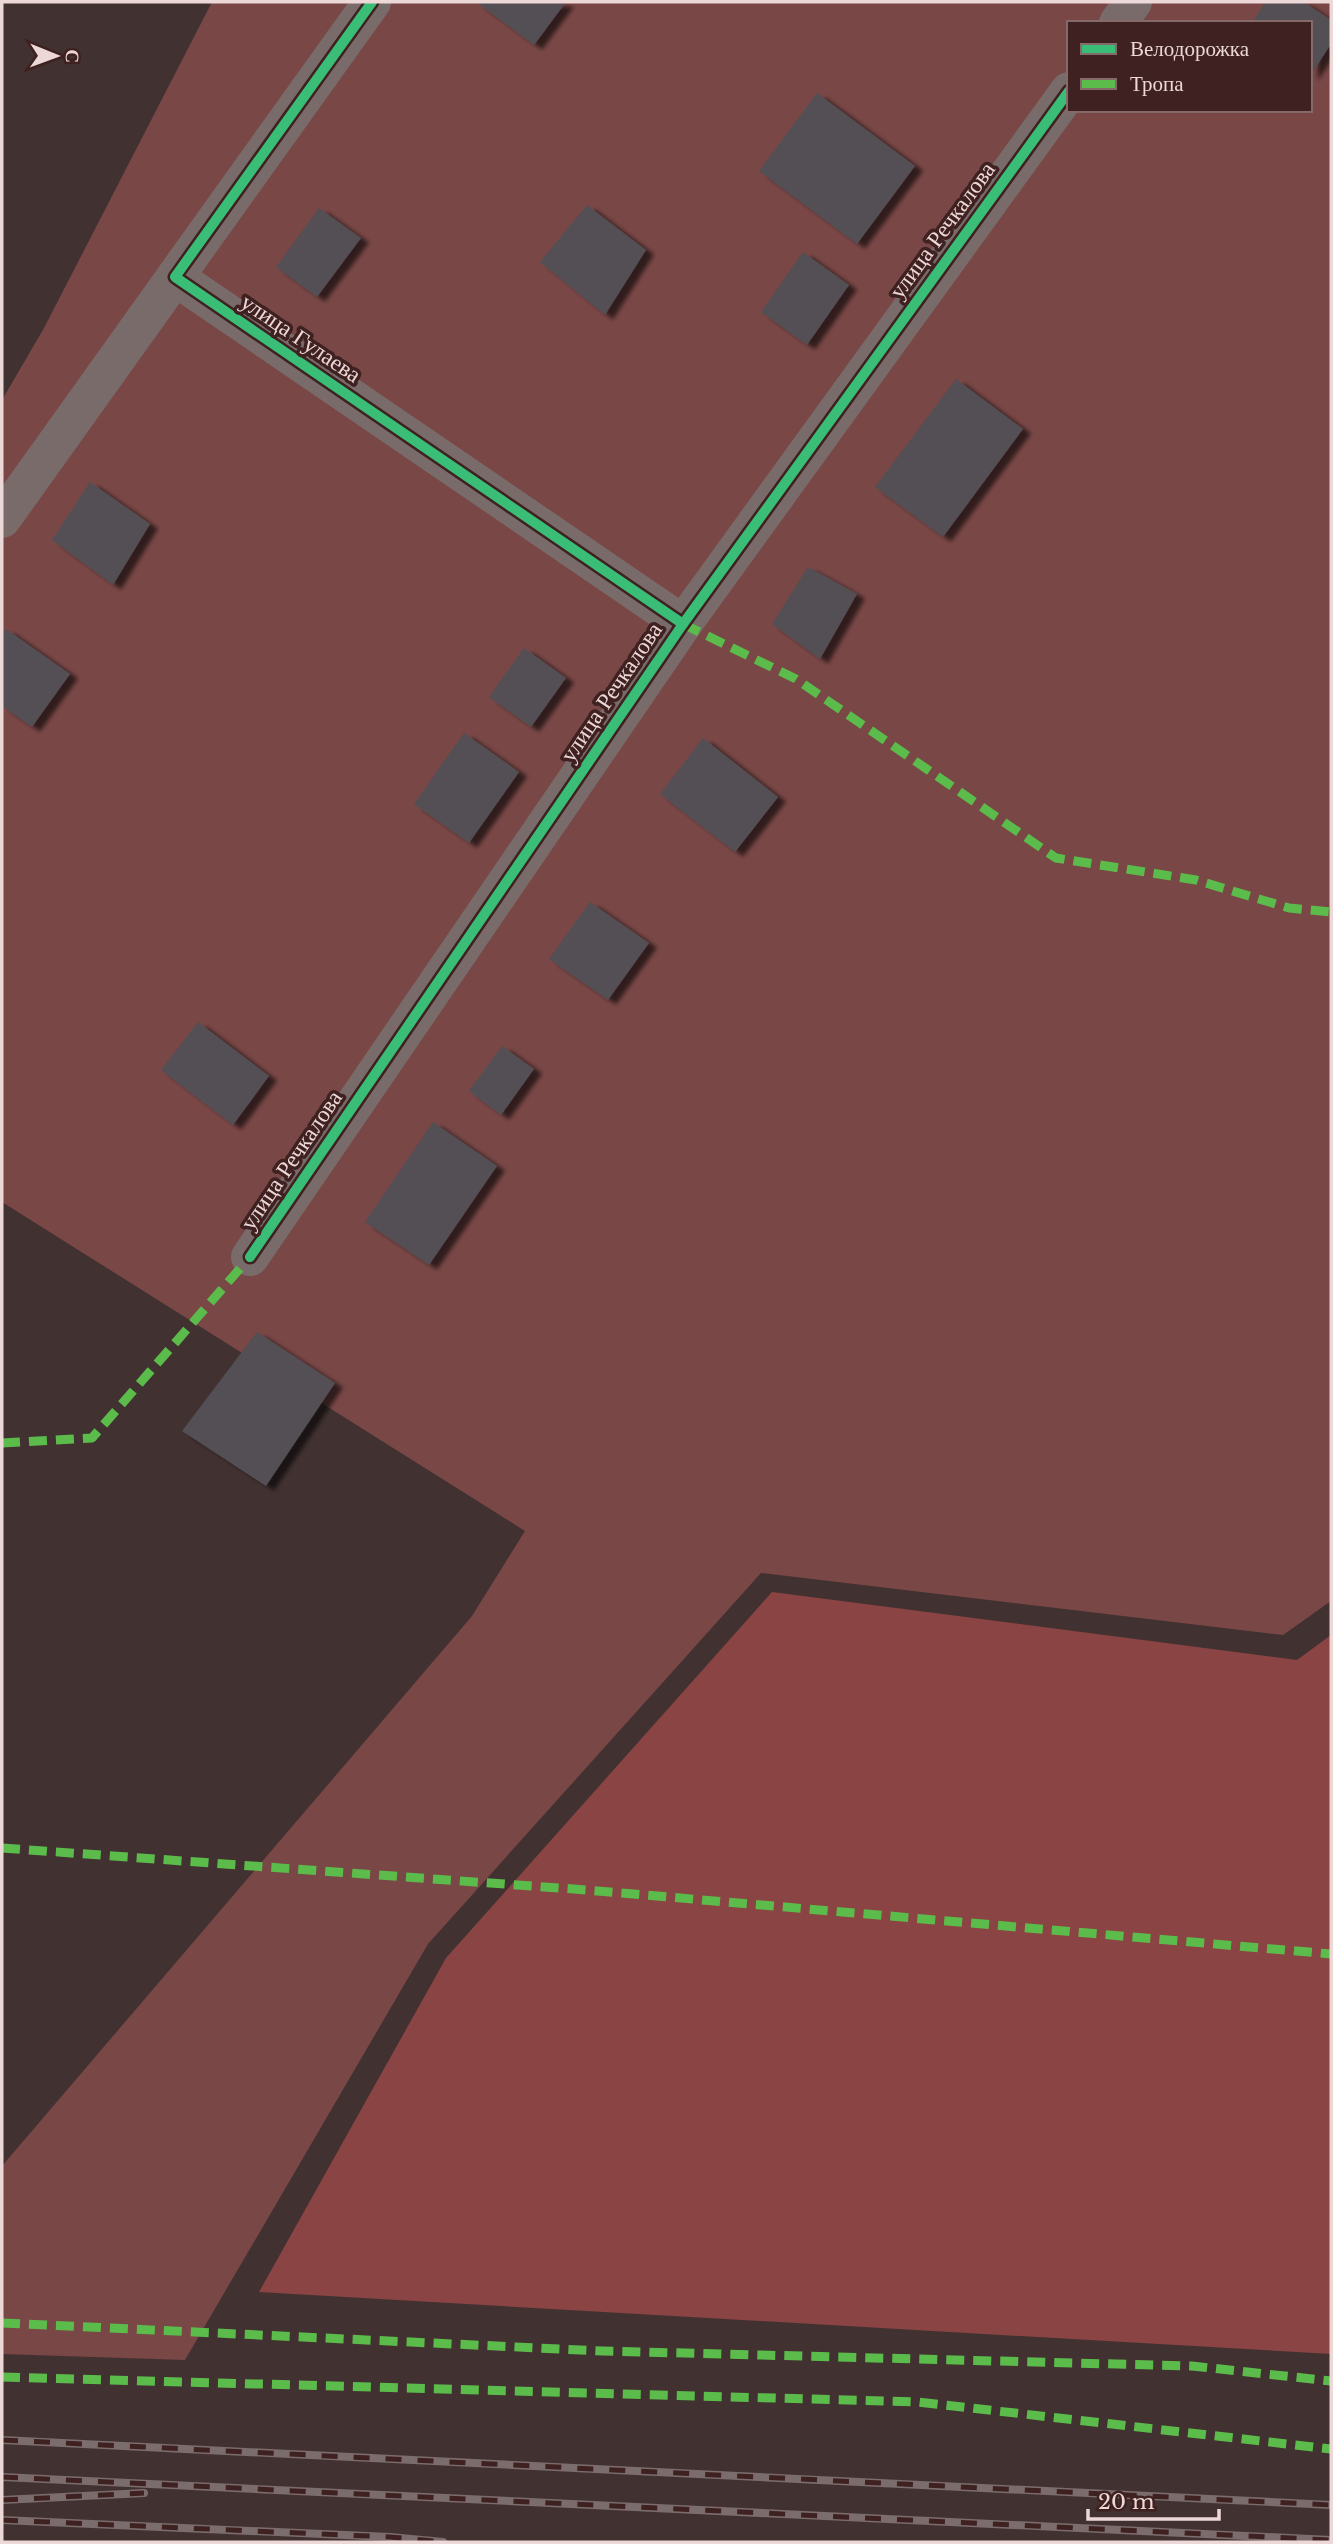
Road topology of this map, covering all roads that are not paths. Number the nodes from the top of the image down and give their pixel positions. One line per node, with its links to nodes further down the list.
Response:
1 (372, 2): 5 (street)
2 (1133, 2): 3 (street)
3 (1119, 21)
4 (1067, 94): 7 (street, улица Речкалова)
5 (175, 277): 6 (street); 7 (street, улица Гулаева)
6 (2, 519)
7 (683, 624): 8 (street, улица Речкалова)
8 (250, 1257)

